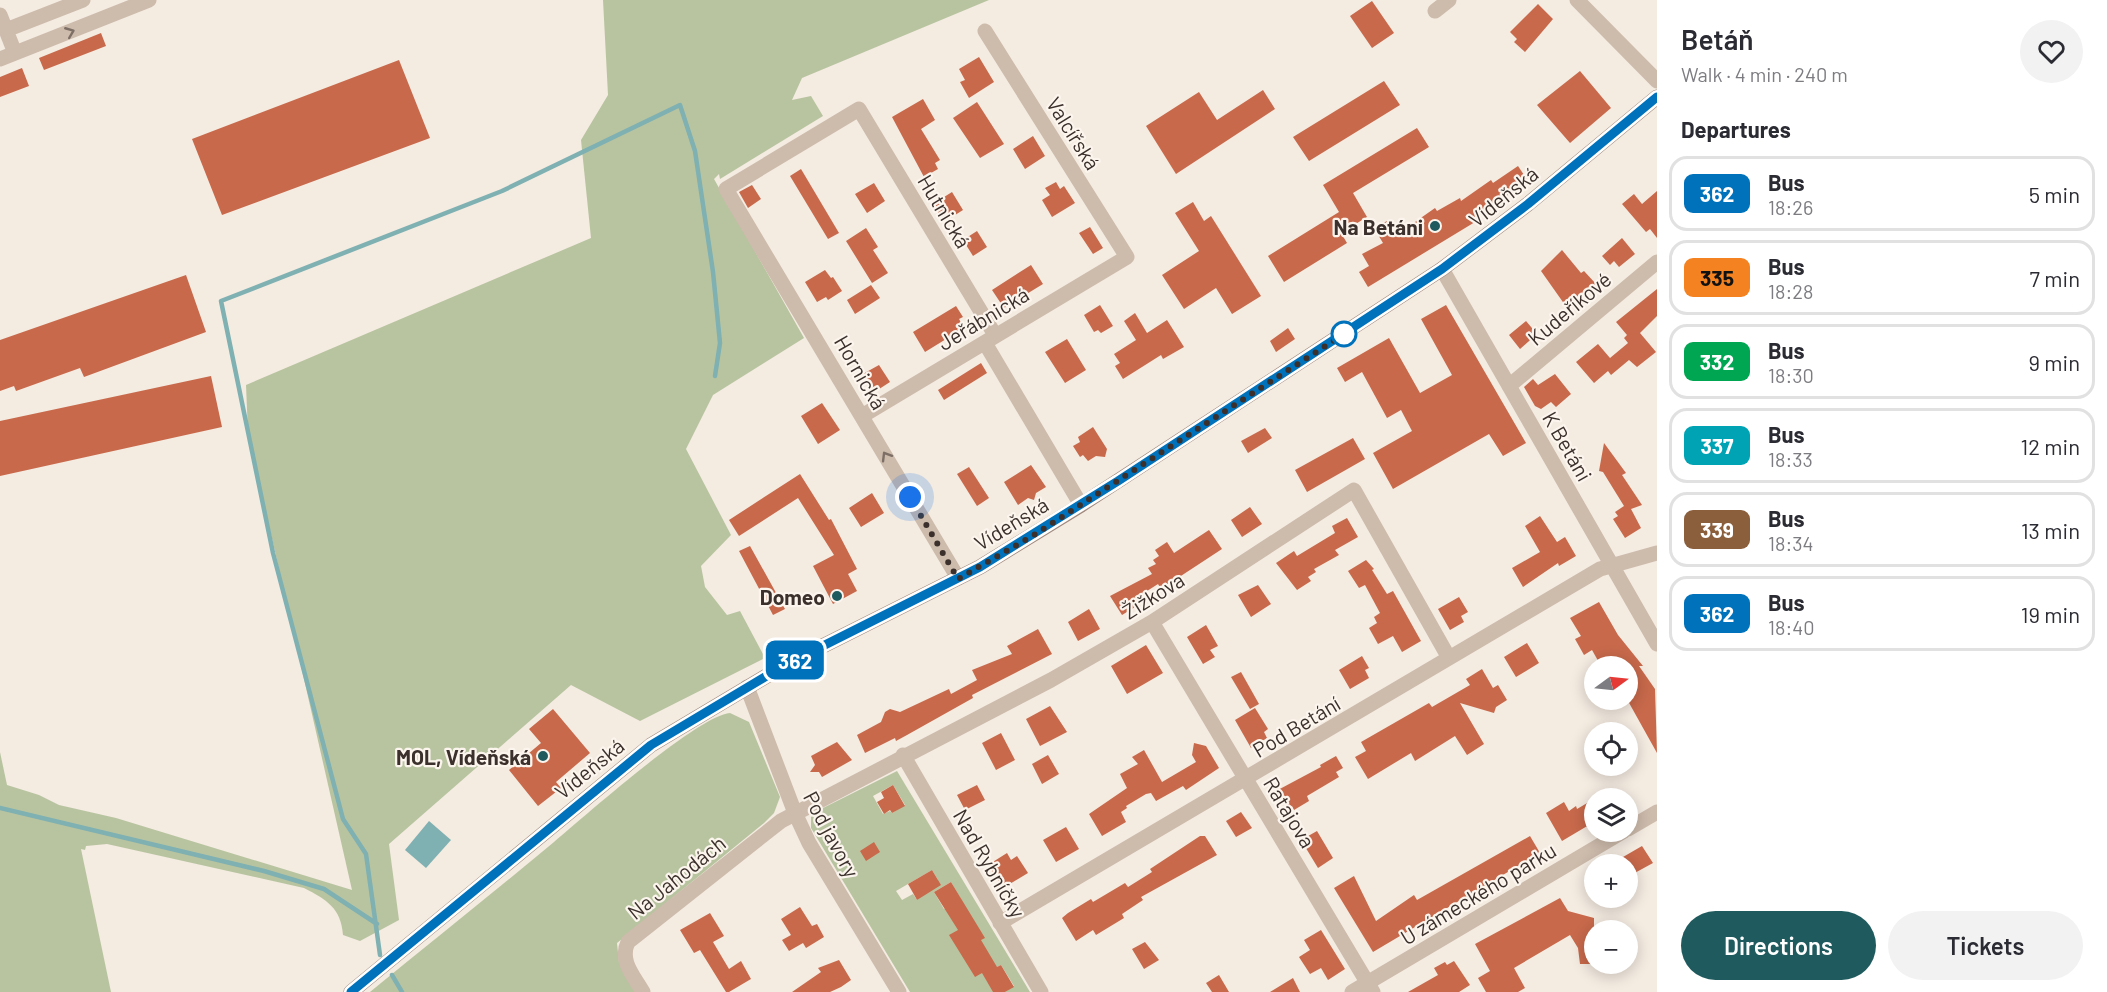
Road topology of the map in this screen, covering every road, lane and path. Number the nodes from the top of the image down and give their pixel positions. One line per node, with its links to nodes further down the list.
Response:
1 (83, 0): 7 (street)
2 (149, 0): 9 (street, one-way to 2)
3 (1449, 0): 5 (street)
4 (1577, 0): 11 (street)
5 (1435, 11)
6 (0, 15): 7 (street)
7 (6, 30): 9 (street)
8 (985, 32): 14 (street, Valcířská)
9 (15, 53): 10 (street)
10 (0, 59)
11 (1657, 81)
12 (1657, 97): 16 (main road, Vídeňská)
13 (859, 109): 17 (street, Hutnická); 19 (street, Hornická)
14 (1127, 257): 17 (street, Jeřábnická)
15 (1657, 262): 18 (street, Kudeříkové)
16 (1442, 269): 18 (street, K Betáni); 20 (main road, Vídeňská)
17 (990, 339): 19 (street, Jeřábnická); 20 (street, Hutnická)
18 (1509, 386): 22 (street, K Betáni)
19 (862, 416): 23 (street, Hornická, one-way to 19)
20 (1081, 505): 23 (main road, Vídeňská)
21 (1657, 553): 22 (street, Pod Betání)
22 (1613, 566): 25 (street, K Betáni); 26 (street, Pod Betání)
23 (958, 579): 27 (main road, Vídeňská)
24 (1152, 622): 26 (street, Žižkova); 28 (street, Žižkova); 29 (street, Ratajova)
25 (1657, 644)
26 (1449, 658): 29 (street, Pod Betání)
27 (747, 687): 31 (street, Pod javory); 36 (main road, Vídeňská)
28 (903, 755): 31 (street, Žižkova); 34 (street, Nad Rybníčky)
29 (1246, 780): 34 (street, Pod Betání); 35 (street, Ratajova)
30 (1657, 812): 32 (street, U zámeckého parku)
31 (795, 813): 37 (street, Na Jahodách); 38 (street, Pod javory)
32 (1638, 823)
33 (1607, 842): 35 (street, U zámeckého parku)
34 (1000, 923): 39 (street, Nad Rybníčky)
35 (1371, 987): 40 (street, U zámeckého parku)
36 (351, 992)
37 (644, 992)
38 (899, 992)
39 (1041, 992)
40 (1352, 992)

